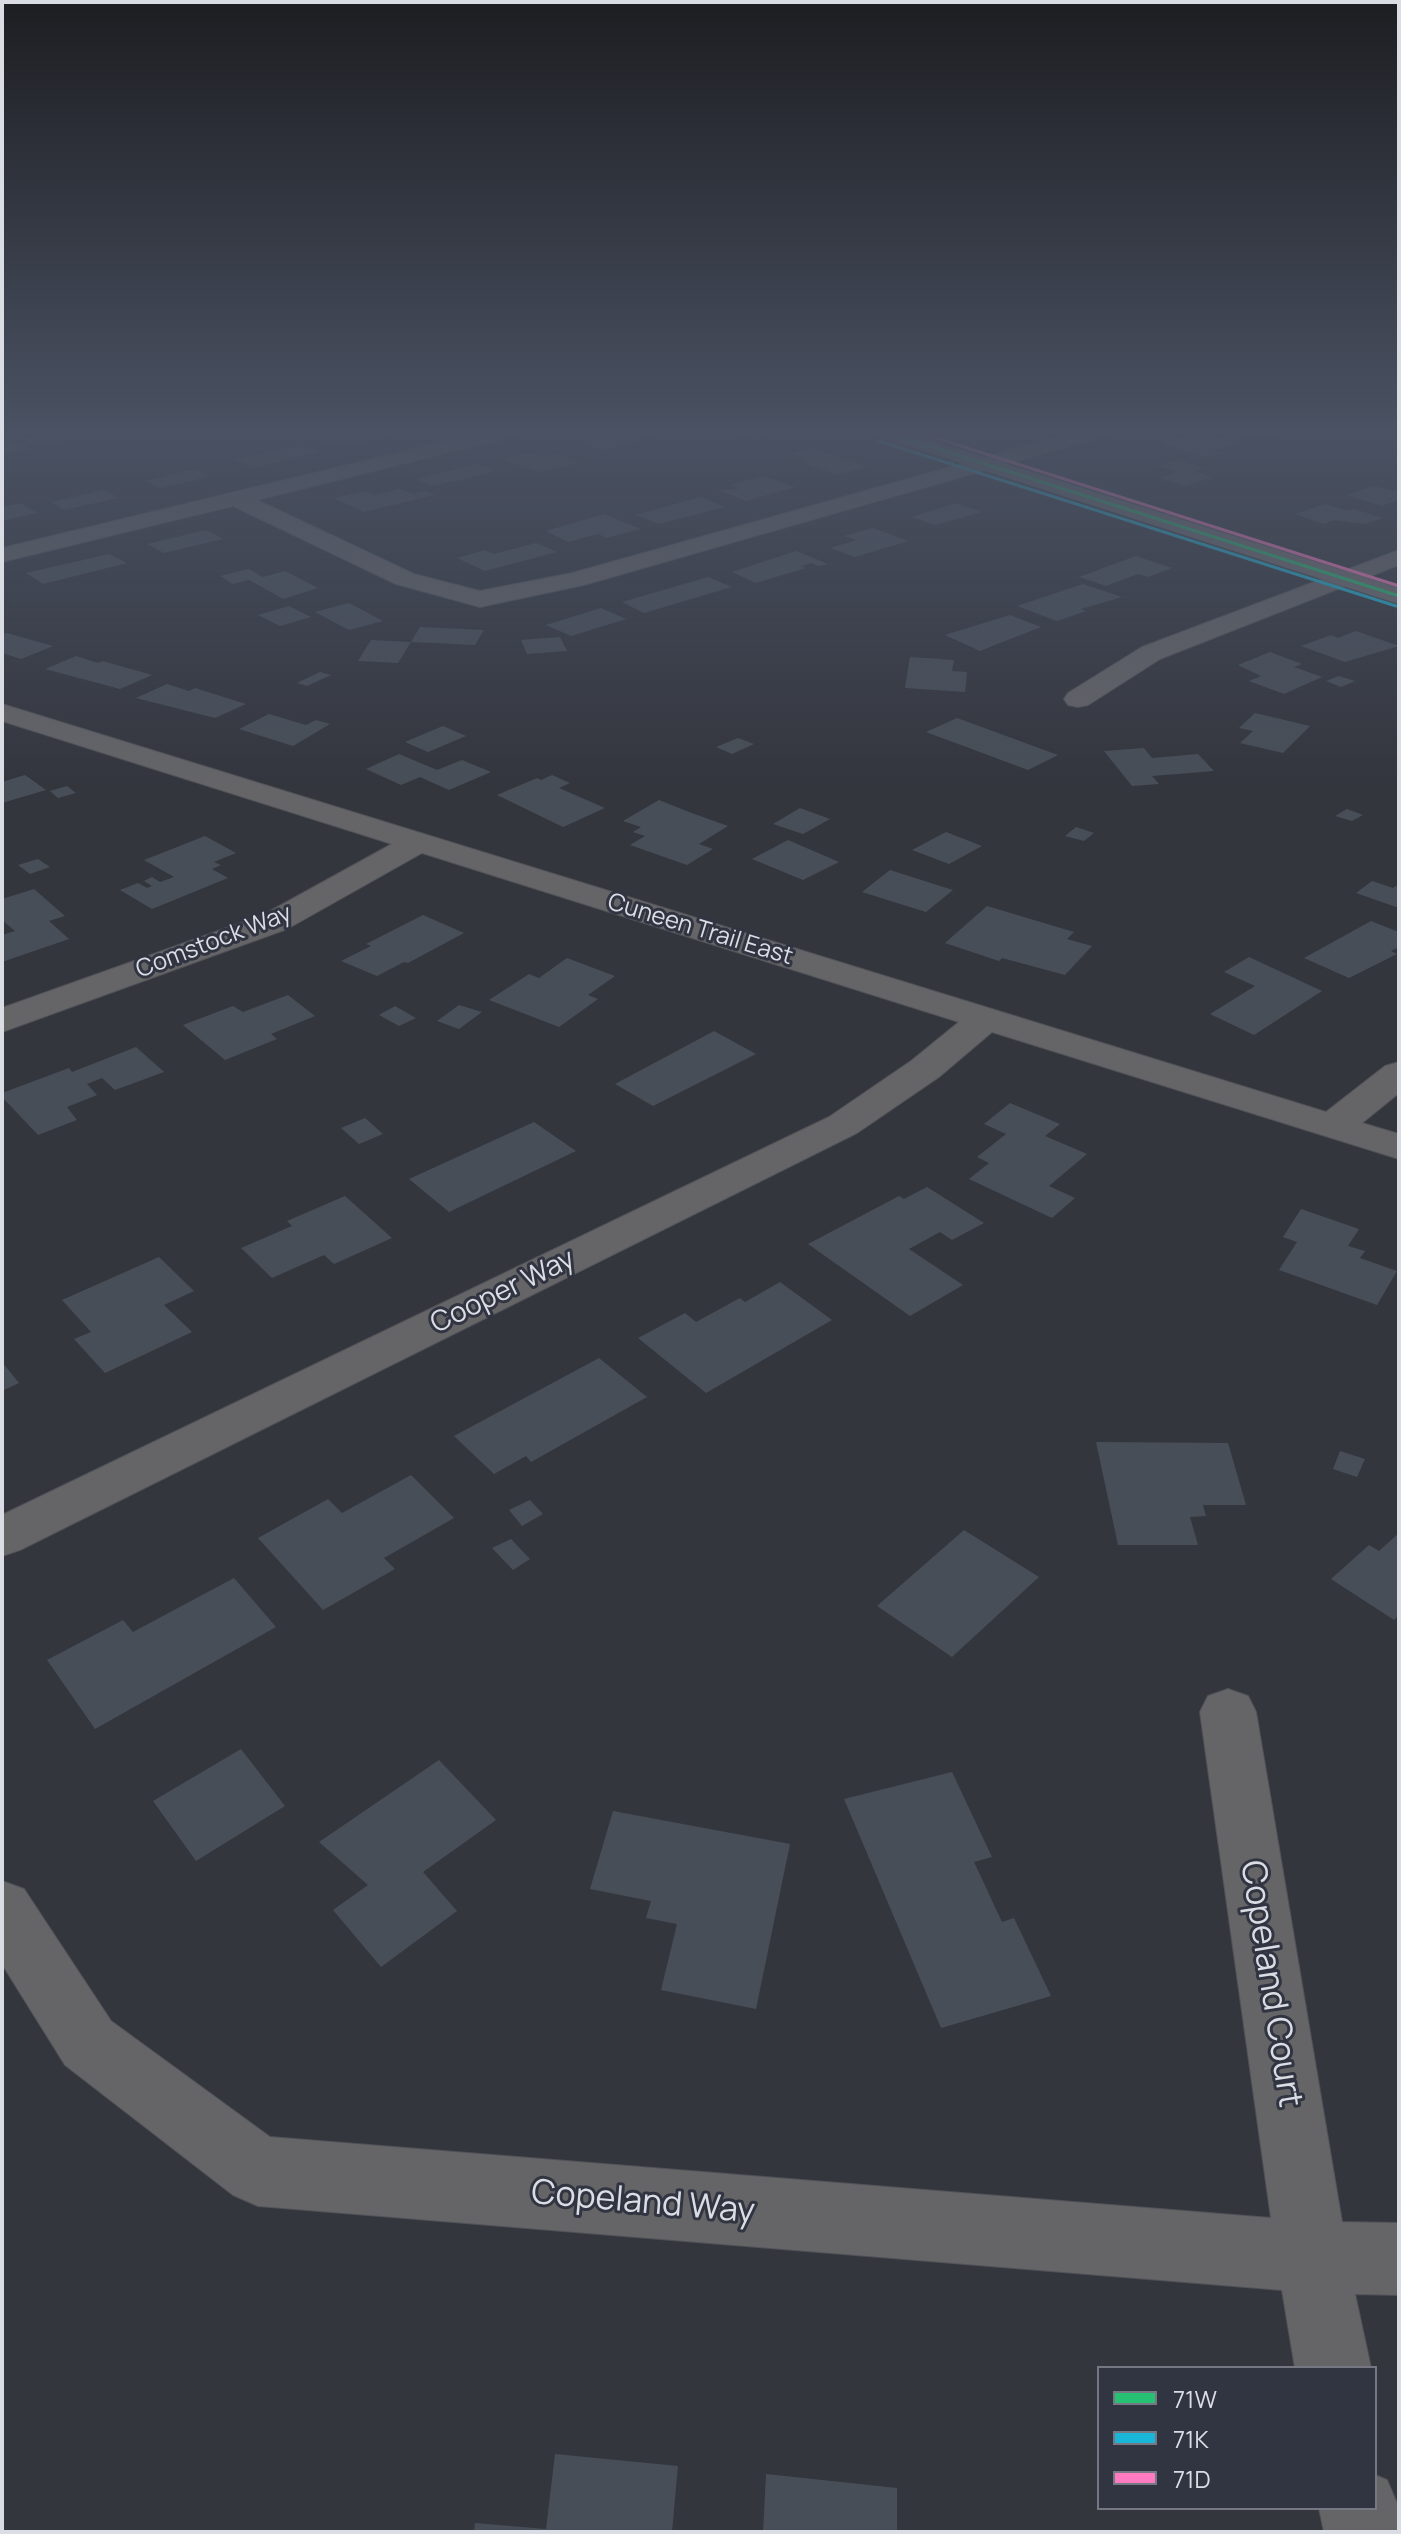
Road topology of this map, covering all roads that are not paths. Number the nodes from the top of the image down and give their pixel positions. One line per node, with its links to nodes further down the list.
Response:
1 (25, 549): 5 (street)
2 (343, 549): 3 (street)
3 (681, 549)
4 (1253, 549): 7 (street)
5 (2, 555)
6 (1399, 557): 7 (street)
7 (1342, 578): 8 (street); 9 (street)
8 (1399, 596)
9 (1078, 699)
10 (2, 712): 11 (street, Cuneen Trail East)
11 (418, 842): 12 (street, Cuneen Trail East); 13 (street, Comstock Way)
12 (986, 1018): 15 (street, Cuneen Trail East); 17 (street, Cooper Way)
13 (2, 1021)
14 (1399, 1074): 15 (street)
15 (1334, 1125): 16 (street, Cuneen Trail East)
16 (1399, 1147)
17 (2, 1537)
18 (1228, 1712): 20 (street, Copeland Court)
19 (2, 1909): 20 (street, Copeland Way)
20 (1312, 2257): 21 (street, Copeland Way); 22 (street, Copeland Court)
21 (1399, 2259)
22 (1333, 2366)
23 (1359, 2510): 24 (street)
24 (1364, 2532)

